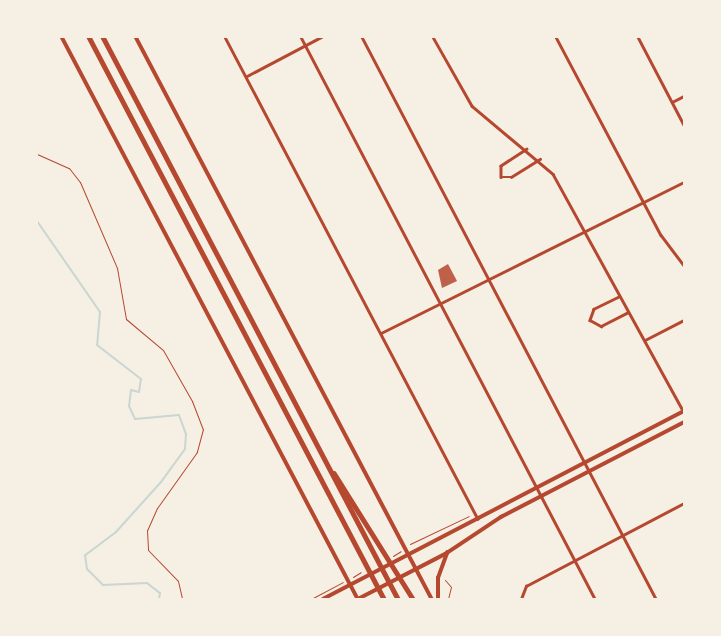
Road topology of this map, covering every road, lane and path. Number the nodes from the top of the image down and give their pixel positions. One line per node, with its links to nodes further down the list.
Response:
1 (62, 37): 51 (main road)
2 (89, 37): 56 (highway)
3 (103, 37): 33 (highway)
4 (136, 37): 44 (main road)
5 (225, 37): 13 (street)
6 (302, 37): 12 (street)
7 (321, 37): 12 (street)
8 (362, 37): 24 (street)
9 (433, 37): 17 (street)
10 (556, 37): 21 (street)
11 (638, 37): 15 (street)
12 (306, 45): 13 (street); 26 (street)
13 (246, 76): 29 (street)
14 (684, 96): 15 (street)
15 (672, 102): 16 (street)
16 (684, 125)
17 (528, 149): 19 (street); 19 (street)
18 (37, 154): 52 (path)
19 (540, 159): 22 (street)
20 (684, 182): 21 (street)
21 (644, 202): 22 (street); 23 (street)
22 (586, 232): 24 (street); 25 (street)
23 (684, 266)
24 (488, 276): 26 (street); 34 (street)
25 (620, 296): 27 (street); 27 (street)
26 (440, 301): 29 (street); 36 (street)
27 (628, 312): 30 (street)
28 (684, 320): 30 (street)
29 (380, 333): 40 (street)
30 (645, 340): 31 (street)
31 (684, 411): 34 (main road)
32 (684, 422): 35 (main road)
33 (324, 457): 57 (highway); 58 (highway)
34 (585, 462): 35 (street); 36 (main road)
35 (589, 472): 37 (main road); 41 (street)
36 (537, 487): 37 (street); 40 (main road)
37 (542, 496): 43 (main road); 45 (street)
38 (684, 503): 41 (street)
39 (469, 516): 42 (path)
40 (478, 519): 42 (main road)
41 (623, 535): 45 (street); 64 (street)
42 (417, 551): 44 (main road)
43 (447, 553): 46 (main road); 60 (main road)
44 (409, 555): 46 (main road); 51 (main road)
45 (575, 559): 62 (street); 63 (street)
46 (416, 569): 55 (main road); 59 (main road)
47 (359, 573): 48 (path)
48 (354, 576)
49 (442, 578): 61 (path)
50 (338, 584): 53 (path)
51 (350, 585): 54 (main road); 55 (main road)
52 (182, 599)
53 (311, 599)
54 (323, 599)
55 (358, 599)
56 (384, 599)
57 (398, 599)
58 (413, 599)
59 (432, 599)
60 (438, 599)
61 (448, 599)
62 (521, 599)
63 (595, 599)
64 (656, 599)

